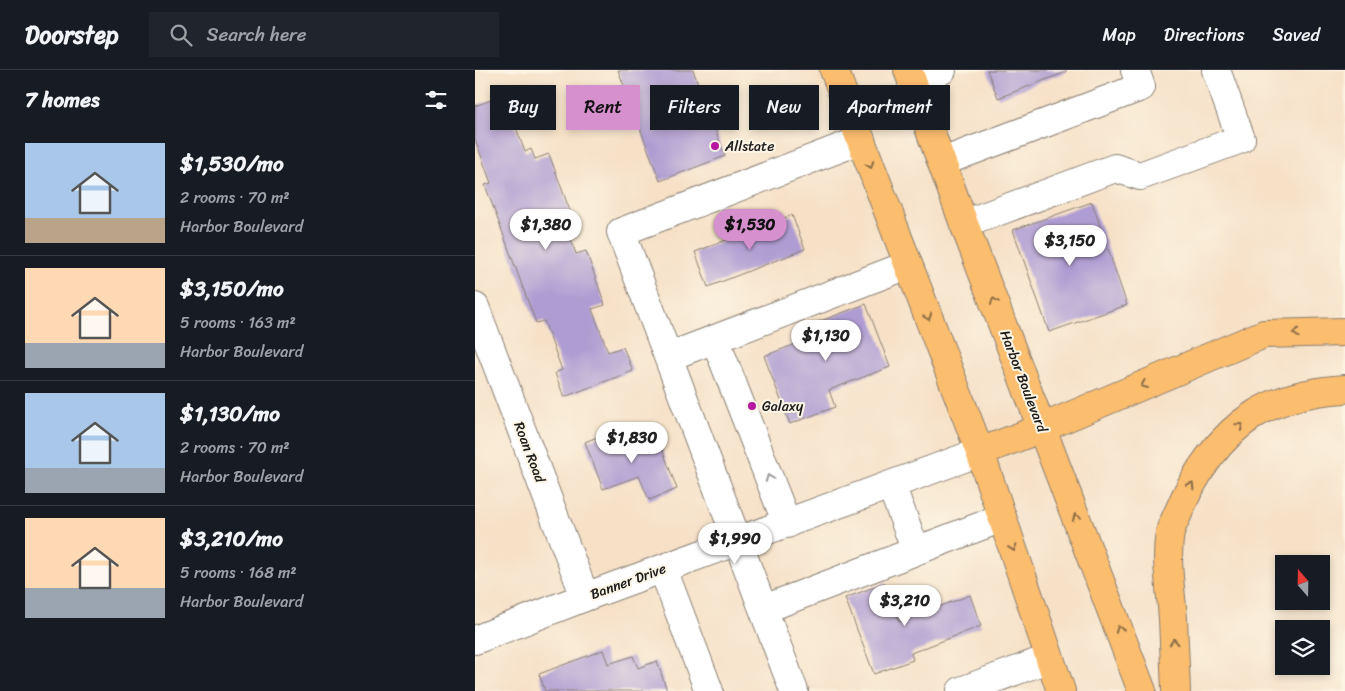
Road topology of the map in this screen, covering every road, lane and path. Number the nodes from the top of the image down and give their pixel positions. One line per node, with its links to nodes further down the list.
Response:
1 (834, 70): 6 (main road)
2 (942, 70): 5 (street)
3 (1135, 70): 7 (street)
4 (1216, 70): 8 (street)
5 (910, 76): 7 (main road, Harbor Boulevard)
6 (861, 140): 9 (main road, one-way to 9); 13 (street)
7 (942, 162): 8 (main road, Harbor Boulevard)
8 (964, 224): 15 (main road, Harbor Boulevard, one-way to 8)
9 (908, 264): 12 (street); 16 (main road, one-way to 16)
10 (475, 307): 23 (street, Roan Road)
11 (1345, 332): 15 (main road, one-way to 15)
12 (715, 339): 13 (street); 19 (street, one-way to 12)
13 (668, 357): 20 (street)
14 (1345, 389): 32 (main road, one-way to 14)
15 (1042, 428): 16 (main road); 31 (main road, Harbor Boulevard, one-way to 15)
16 (980, 452): 17 (street, Banner Drive); 18 (main road)
17 (891, 485): 19 (street, Banner Drive); 21 (street)
18 (1003, 518): 21 (street); 26 (main road, one-way to 26)
19 (787, 524): 20 (street, Banner Drive)
20 (738, 542): 22 (street, Banner Drive); 24 (street)
21 (916, 551): 24 (street)
22 (663, 569): 23 (street, Banner Drive); 27 (street)
23 (585, 597): 25 (street, Banner Drive)
24 (764, 609): 28 (street)
25 (475, 640)
26 (1050, 658): 29 (street); 30 (main road)
27 (709, 691)
28 (794, 691)
29 (961, 691)
30 (1061, 691)
31 (1142, 691)
32 (1176, 691)

